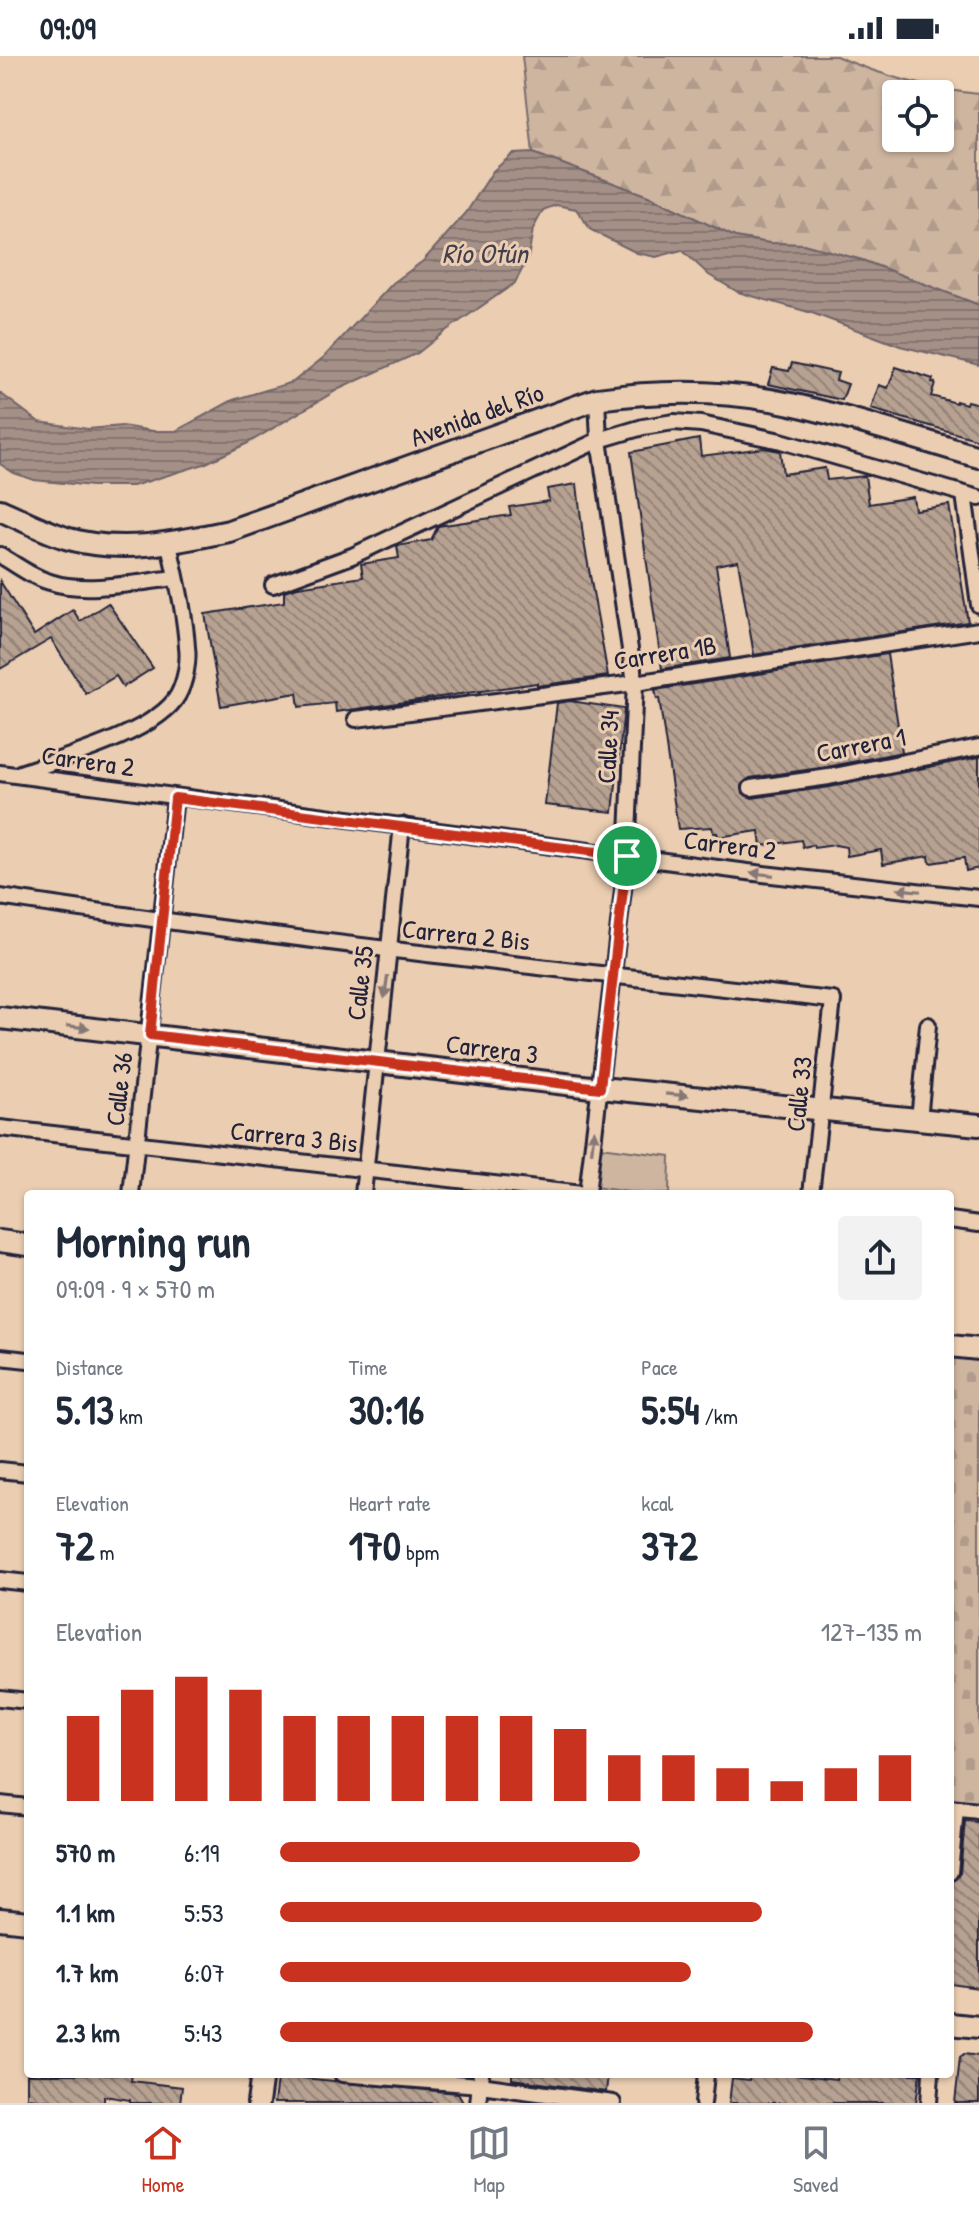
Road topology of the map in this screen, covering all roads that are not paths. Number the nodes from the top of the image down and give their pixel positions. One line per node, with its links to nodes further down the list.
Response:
1 (597, 399): 2 (street, Calle 34); 3 (main road, Avenida del Río); 7 (main road, Avenida del Río)
2 (599, 440): 4 (street); 10 (street); 13 (street, Calle 34)
3 (979, 457)
4 (964, 494): 5 (street); 11 (street)
5 (979, 498)
6 (0, 510): 7 (main road, Avenida del Río)
7 (169, 544): 9 (street)
8 (0, 555): 9 (street)
9 (175, 578): 17 (street)
10 (273, 585)
11 (979, 605)
12 (979, 630): 13 (street, Carrera 1B)
13 (635, 683): 14 (street, Carrera 1B); 21 (street, Calle 34)
14 (356, 719)
15 (979, 747): 18 (street, Carrera 1)
16 (0, 773): 17 (street, Carrera 2)
17 (16, 775): 19 (street, Carrera 2)
18 (751, 788)
19 (175, 798): 20 (street, Carrera 2); 24 (street, Calle 36)
20 (402, 825): 21 (street, Carrera 2); 25 (street, Calle 35)
21 (627, 856): 23 (street, Carrera 2, one-way to 21); 26 (street, Calle 34)
22 (0, 897): 24 (street, Carrera 2 Bis)
23 (979, 898)
24 (161, 922): 25 (street, Carrera 2 Bis); 30 (street, Calle 36)
25 (391, 951): 26 (street, Carrera 2 Bis); 31 (street, Calle 35, one-way to 31)
26 (613, 975): 27 (street, Carrera 2 Bis); 32 (street, Calle 34)
27 (833, 1000): 33 (street, Calle 33)
28 (0, 1018): 30 (main road, Carrera 3, one-way to 30)
29 (928, 1025): 34 (street)
30 (150, 1035): 31 (main road, Carrera 3); 37 (street, Calle 36)
31 (376, 1062): 32 (main road, Carrera 3); 38 (street, Calle 35)
32 (600, 1088): 33 (main road, Carrera 3, one-way to 33); 42 (street, Calle 34, one-way to 32)
33 (823, 1109): 34 (main road, Carrera 3); 43 (street, Calle 33)
34 (919, 1120): 35 (main road, Carrera 3)
35 (979, 1125)
36 (0, 1128): 37 (street, Carrera 3 Bis)
37 (137, 1143): 38 (street, Carrera 3 Bis); 39 (street, Calle 36)
38 (366, 1169): 40 (street, Calle 35); 41 (street, Carrera 3 Bis)
39 (131, 1190)
40 (363, 1190)
41 (549, 1190)
42 (585, 1190)
43 (812, 1190)
44 (954, 1221): 45 (street)
45 (979, 1224)
46 (0, 1241): 47 (main road)
47 (24, 1244)
48 (954, 1346): 49 (main road)
49 (979, 1349)
50 (0, 1357): 51 (street)
51 (24, 1360)
52 (0, 1470): 53 (street)
53 (24, 1473)
54 (0, 1580): 55 (street)
55 (24, 1583)
56 (0, 1698): 57 (street)
57 (24, 1701)
58 (0, 1804): 59 (street)
59 (24, 1807)
60 (954, 1808): 61 (street)
61 (979, 1811)
62 (0, 1919): 63 (main road)
63 (24, 1922)
64 (954, 2024): 65 (main road)
65 (979, 2027)
66 (261, 2078): 71 (main road)
67 (452, 2078): 70 (street)
68 (706, 2078): 74 (street)
69 (931, 2078): 75 (street)
70 (480, 2079): 72 (street); 73 (street)
71 (258, 2103)
72 (478, 2103)
73 (613, 2103)
74 (703, 2103)
75 (929, 2103)

